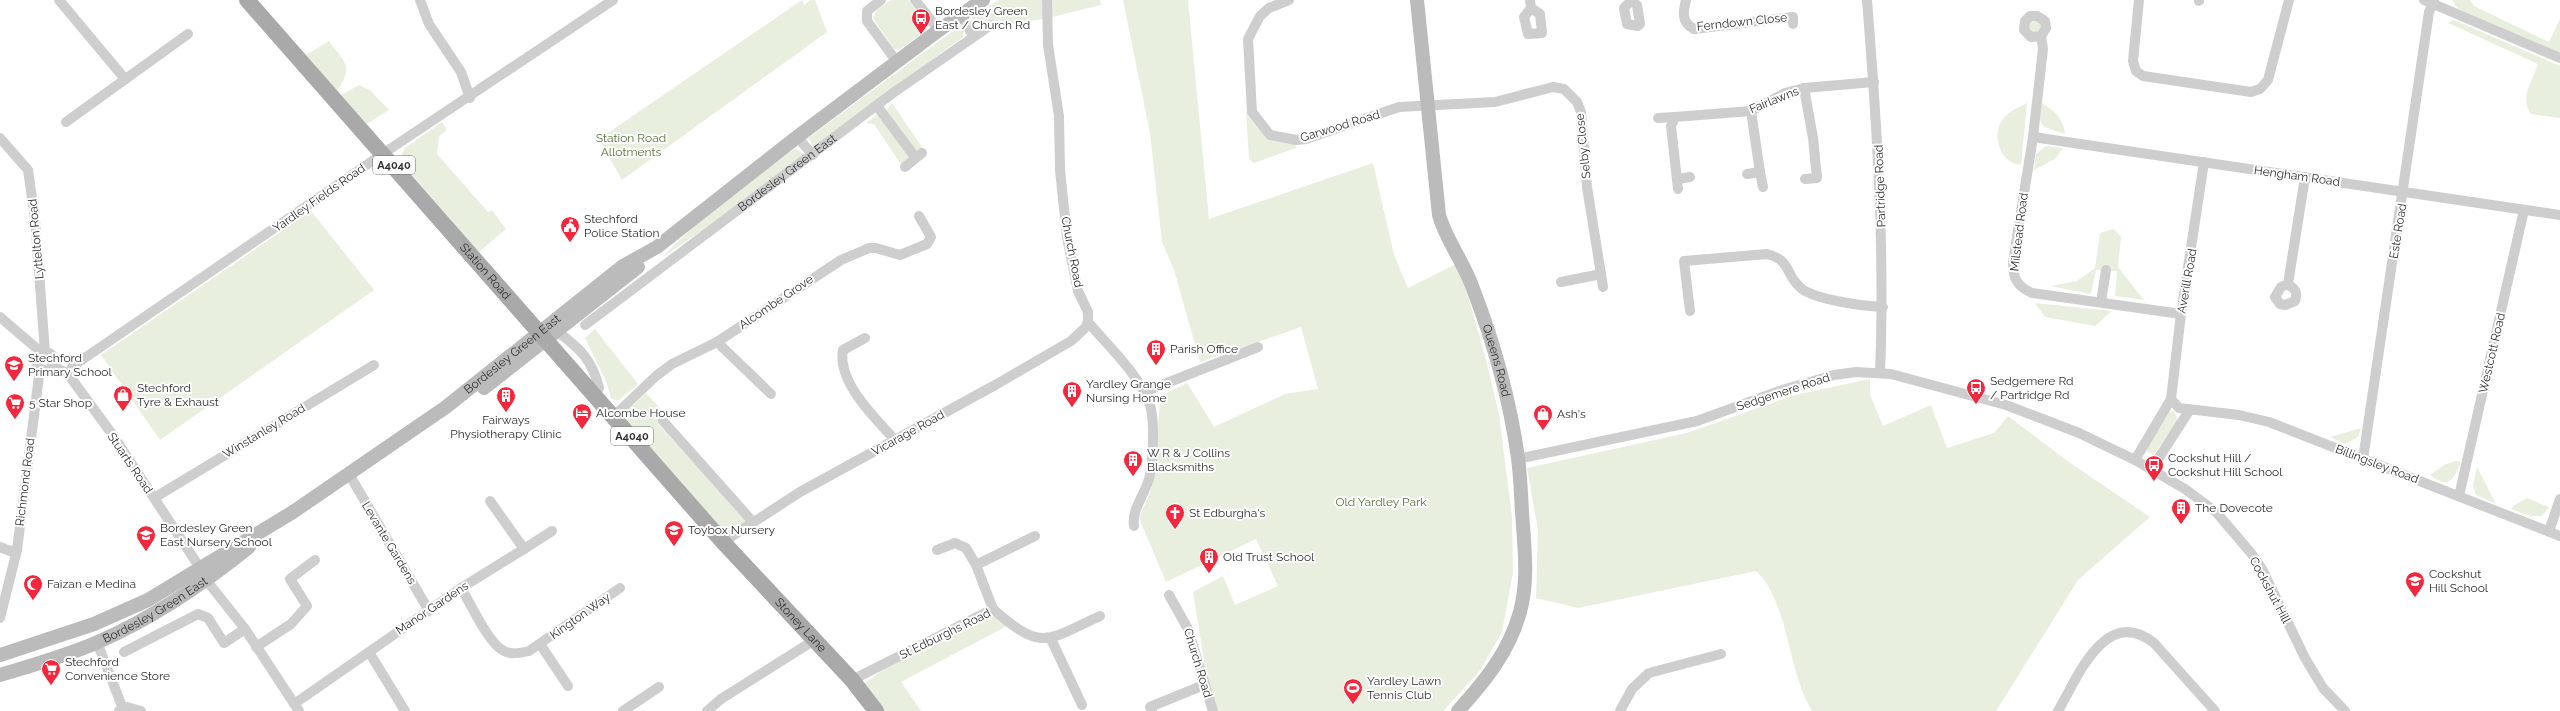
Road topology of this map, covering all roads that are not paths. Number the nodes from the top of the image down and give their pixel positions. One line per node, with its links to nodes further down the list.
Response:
1 (59, 0): 25 (street)
2 (247, 0): 38 (main road, Station Road / A4040)
3 (420, 0): 28 (street)
4 (613, 0): 28 (street, Yardley Fields Road)
5 (881, 0): 24 (street)
6 (915, 0): 19 (street)
7 (983, 0): 16 (street, Bordesley Green East)
8 (1047, 0): 62 (street, Church Road)
9 (1289, 0): 30 (street, Garwood Road)
10 (1417, 0): 30 (street, Queens Road)
11 (1686, 0): 17 (street, Ferndown Close)
12 (1867, 0): 26 (street, Partridge Road)
13 (2139, 0): 14 (street)
14 (2289, 0)
15 (2430, 1): 23 (street); 48 (street, Este Road)
16 (961, 14): 19 (street, Bordesley Green East); 21 (street)
17 (1793, 24)
18 (991, 25): 21 (street, Bordesley Green East)
19 (939, 30): 24 (street, Bordesley Green East)
20 (188, 34): 25 (street)
21 (973, 36): 29 (street, Bordesley Green East)
22 (2040, 36): 36 (street, Milstead Road)
23 (2560, 58)
24 (897, 62): 35 (street, Bordesley Green East)
25 (125, 79): 34 (street)
26 (1874, 82): 27 (street, Fairlawns); 58 (street, Partridge Road)
27 (1804, 88): 31 (street, Fairlawns); 46 (street)
28 (470, 98): 38 (street, Yardley Fields Road)
29 (878, 106): 39 (street, Bordesley Green East); 41 (street)
30 (1428, 107): 53 (street, Selby Close); 82 (street, Queens Road)
31 (1751, 111): 32 (street, Fairlawns); 42 (street)
32 (1675, 117): 33 (street, Fairlawns); 44 (street)
33 (1658, 118)
34 (66, 122)
35 (797, 137): 39 (street); 64 (street, Bordesley Green East)
36 (2033, 137): 40 (street, Hengham Road); 57 (street, Milstead Road)
37 (0, 138): 68 (street, Lyttelton Road)
38 (384, 153): 64 (main road, Station Road / A4040); 73 (street, Yardley Fields Road)
39 (813, 155): 63 (street, Bordesley Green East)
40 (2204, 162): 45 (street, Hengham Road); 60 (street, Averill Road)
41 (905, 167)
42 (1760, 172): 43 (street); 47 (street)
43 (1747, 174)
44 (1690, 177)
45 (2305, 177): 48 (street, Hengham Road); 55 (street)
46 (1805, 179)
47 (1763, 187)
48 (2404, 191): 49 (street, Hengham Road); 83 (street, Este Road)
49 (2524, 210): 50 (street, Hengham Road); 87 (street, Westcott Road)
50 (2560, 215)
51 (919, 216): 66 (street, Alcombe Grove)
52 (2106, 270): 57 (street)
53 (1600, 274): 54 (street); 56 (street, Selby Close)
54 (1561, 282)
55 (2288, 284)
56 (1603, 287)
57 (2101, 302): 60 (street, Milstead Road)
58 (1883, 307): 59 (street); 72 (street, Partridge Road)
59 (1690, 311)
60 (2181, 314): 76 (street, Averill Road)
61 (0, 317): 68 (street)
62 (1088, 322): 74 (street, Church Road); 81 (street, Vicarage Road)
63 (585, 325)
64 (548, 334): 77 (street, Bordesley Green East); 77 (street, Bordesley Green East); 79 (main road, Station Road / A4040)
65 (865, 338): 81 (street)
66 (717, 342): 75 (street); 79 (street, Alcombe Grove)
67 (1258, 347): 74 (street)
68 (43, 352): 70 (street); 71 (street)
69 (374, 364): 88 (street, Winstanley Road)
70 (52, 365): 71 (street); 73 (street, Stuarts Road)
71 (40, 368): 101 (street, Richmond Road)
72 (1880, 372): 82 (street, Sedgemere Road); 84 (street, Sedgemere Road)
73 (68, 374): 88 (street, Stuarts Road)
74 (1144, 392): 93 (street, Church Road)
75 (771, 394)
76 (2171, 400): 78 (street); 84 (street, Averill Road)
77 (446, 407): 86 (street, Bordesley Green East)
78 (2189, 411): 83 (street, Billingsley Road); 85 (street)
79 (614, 416): 98 (main road, Station Road / A4040)
80 (663, 422): 92 (street)
81 (895, 440): 92 (street, Vicarage Road)
82 (1518, 459): 142 (street, Queens Road)
83 (2363, 459): 87 (street, Billingsley Road)
84 (2135, 460): 85 (street, Cockshut Hill)
85 (2151, 470): 146 (street, Cockshut Hill)
86 (349, 474): 91 (street, Bordesley Green East); 112 (street, Levante Gardens)
87 (2459, 496): 95 (street, Billingsley Road)
88 (154, 498): 105 (street, Stuarts Road)
89 (2560, 499): 95 (street)
90 (490, 501): 100 (street)
91 (293, 512): 105 (street, Bordesley Green East); 106 (street, Bordesley Green East)
92 (753, 522): 98 (street, Vicarage Road)
93 (1134, 526)
94 (552, 531): 100 (street, Manor Gardens)
95 (2549, 531): 97 (street, Billingsley Road)
96 (1035, 536): 104 (street)
97 (2560, 536)
98 (723, 542): 116 (main road, Stoney Lane / A4040)
99 (0, 547): 101 (street)
100 (524, 548): 107 (street, Manor Gardens)
101 (17, 550): 110 (street, Richmond Road)
102 (937, 550): 104 (street)
103 (315, 560): 120 (street)
104 (976, 565): 111 (street)
105 (200, 568): 124 (street, Bordesley Green East)
106 (207, 581): 115 (street); 118 (street, Bordesley Green East)
107 (461, 588): 112 (street, Manor Gardens); 119 (street, Kington Way)
108 (620, 588): 119 (street, Kington Way)
109 (1169, 595): 129 (street, Church Road)
110 (3, 596): 114 (street, Richmond Road)
111 (994, 609): 117 (street, St Edburghs Road); 127 (street, St Edburghs Road)
112 (429, 611): 122 (street, Manor Gardens)
113 (1100, 616): 117 (street)
114 (0, 618)
115 (245, 629): 120 (street); 121 (street)
116 (816, 639): 127 (main road, Stoney Lane / A4040); 138 (street)
117 (1051, 639): 132 (street)
118 (97, 642): 125 (street, Bordesley Green East); 134 (street)
119 (540, 644): 130 (street, Kington Way)
120 (256, 647): 133 (street)
121 (124, 652)
122 (369, 652): 133 (street, Manor Gardens); 136 (street)
123 (1721, 654): 143 (street)
124 (0, 655)
125 (16, 671): 126 (street, Bordesley Green East); 128 (street)
126 (0, 675)
127 (852, 680): 139 (main road, Stoney Lane / A4040)
128 (0, 685)
129 (1204, 685): 140 (street); 141 (street, Church Road)
130 (568, 686)
131 (659, 687): 137 (street)
132 (1082, 705)
133 (297, 707)
134 (121, 710): 135 (street)
135 (141, 711)
136 (405, 711)
137 (623, 711)
138 (707, 711)
139 (876, 711)
140 (1152, 711)
141 (1213, 711)
142 (1458, 711)
143 (1620, 711)
144 (2058, 711): 145 (street)
145 (2215, 711)
146 (2345, 711)

